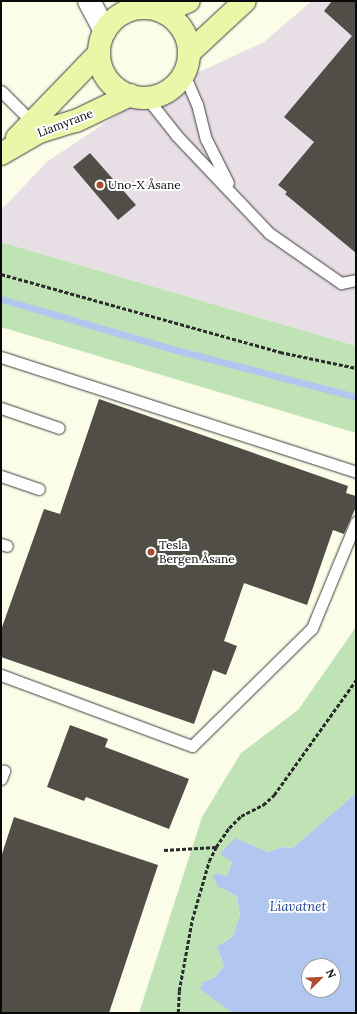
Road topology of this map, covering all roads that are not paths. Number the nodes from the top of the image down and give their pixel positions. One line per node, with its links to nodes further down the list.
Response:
1 (89, 1): 5 (street)
2 (189, 1): 4 (main road)
3 (245, 1): 7 (main road)
4 (150, 7): 5 (main road); 7 (main road)
5 (105, 31): 6 (main road)
6 (99, 53): 10 (main road); 11 (main road, Liamyrane)
7 (189, 53): 8 (main road)
8 (184, 74): 10 (main road); 13 (lane)
9 (1, 91): 11 (lane)
10 (139, 97): 11 (main road, Liamyrane); 13 (lane)
11 (36, 127): 12 (main road, Liamyrane)
12 (1, 153)
13 (232, 192): 14 (lane)
14 (356, 280)
15 (1, 357): 18 (lane)
16 (1, 408): 17 (lane)
17 (59, 428)
18 (356, 472)
19 (1, 476): 20 (lane)
20 (39, 489)
21 (356, 522): 22 (lane)
22 (1, 675)

